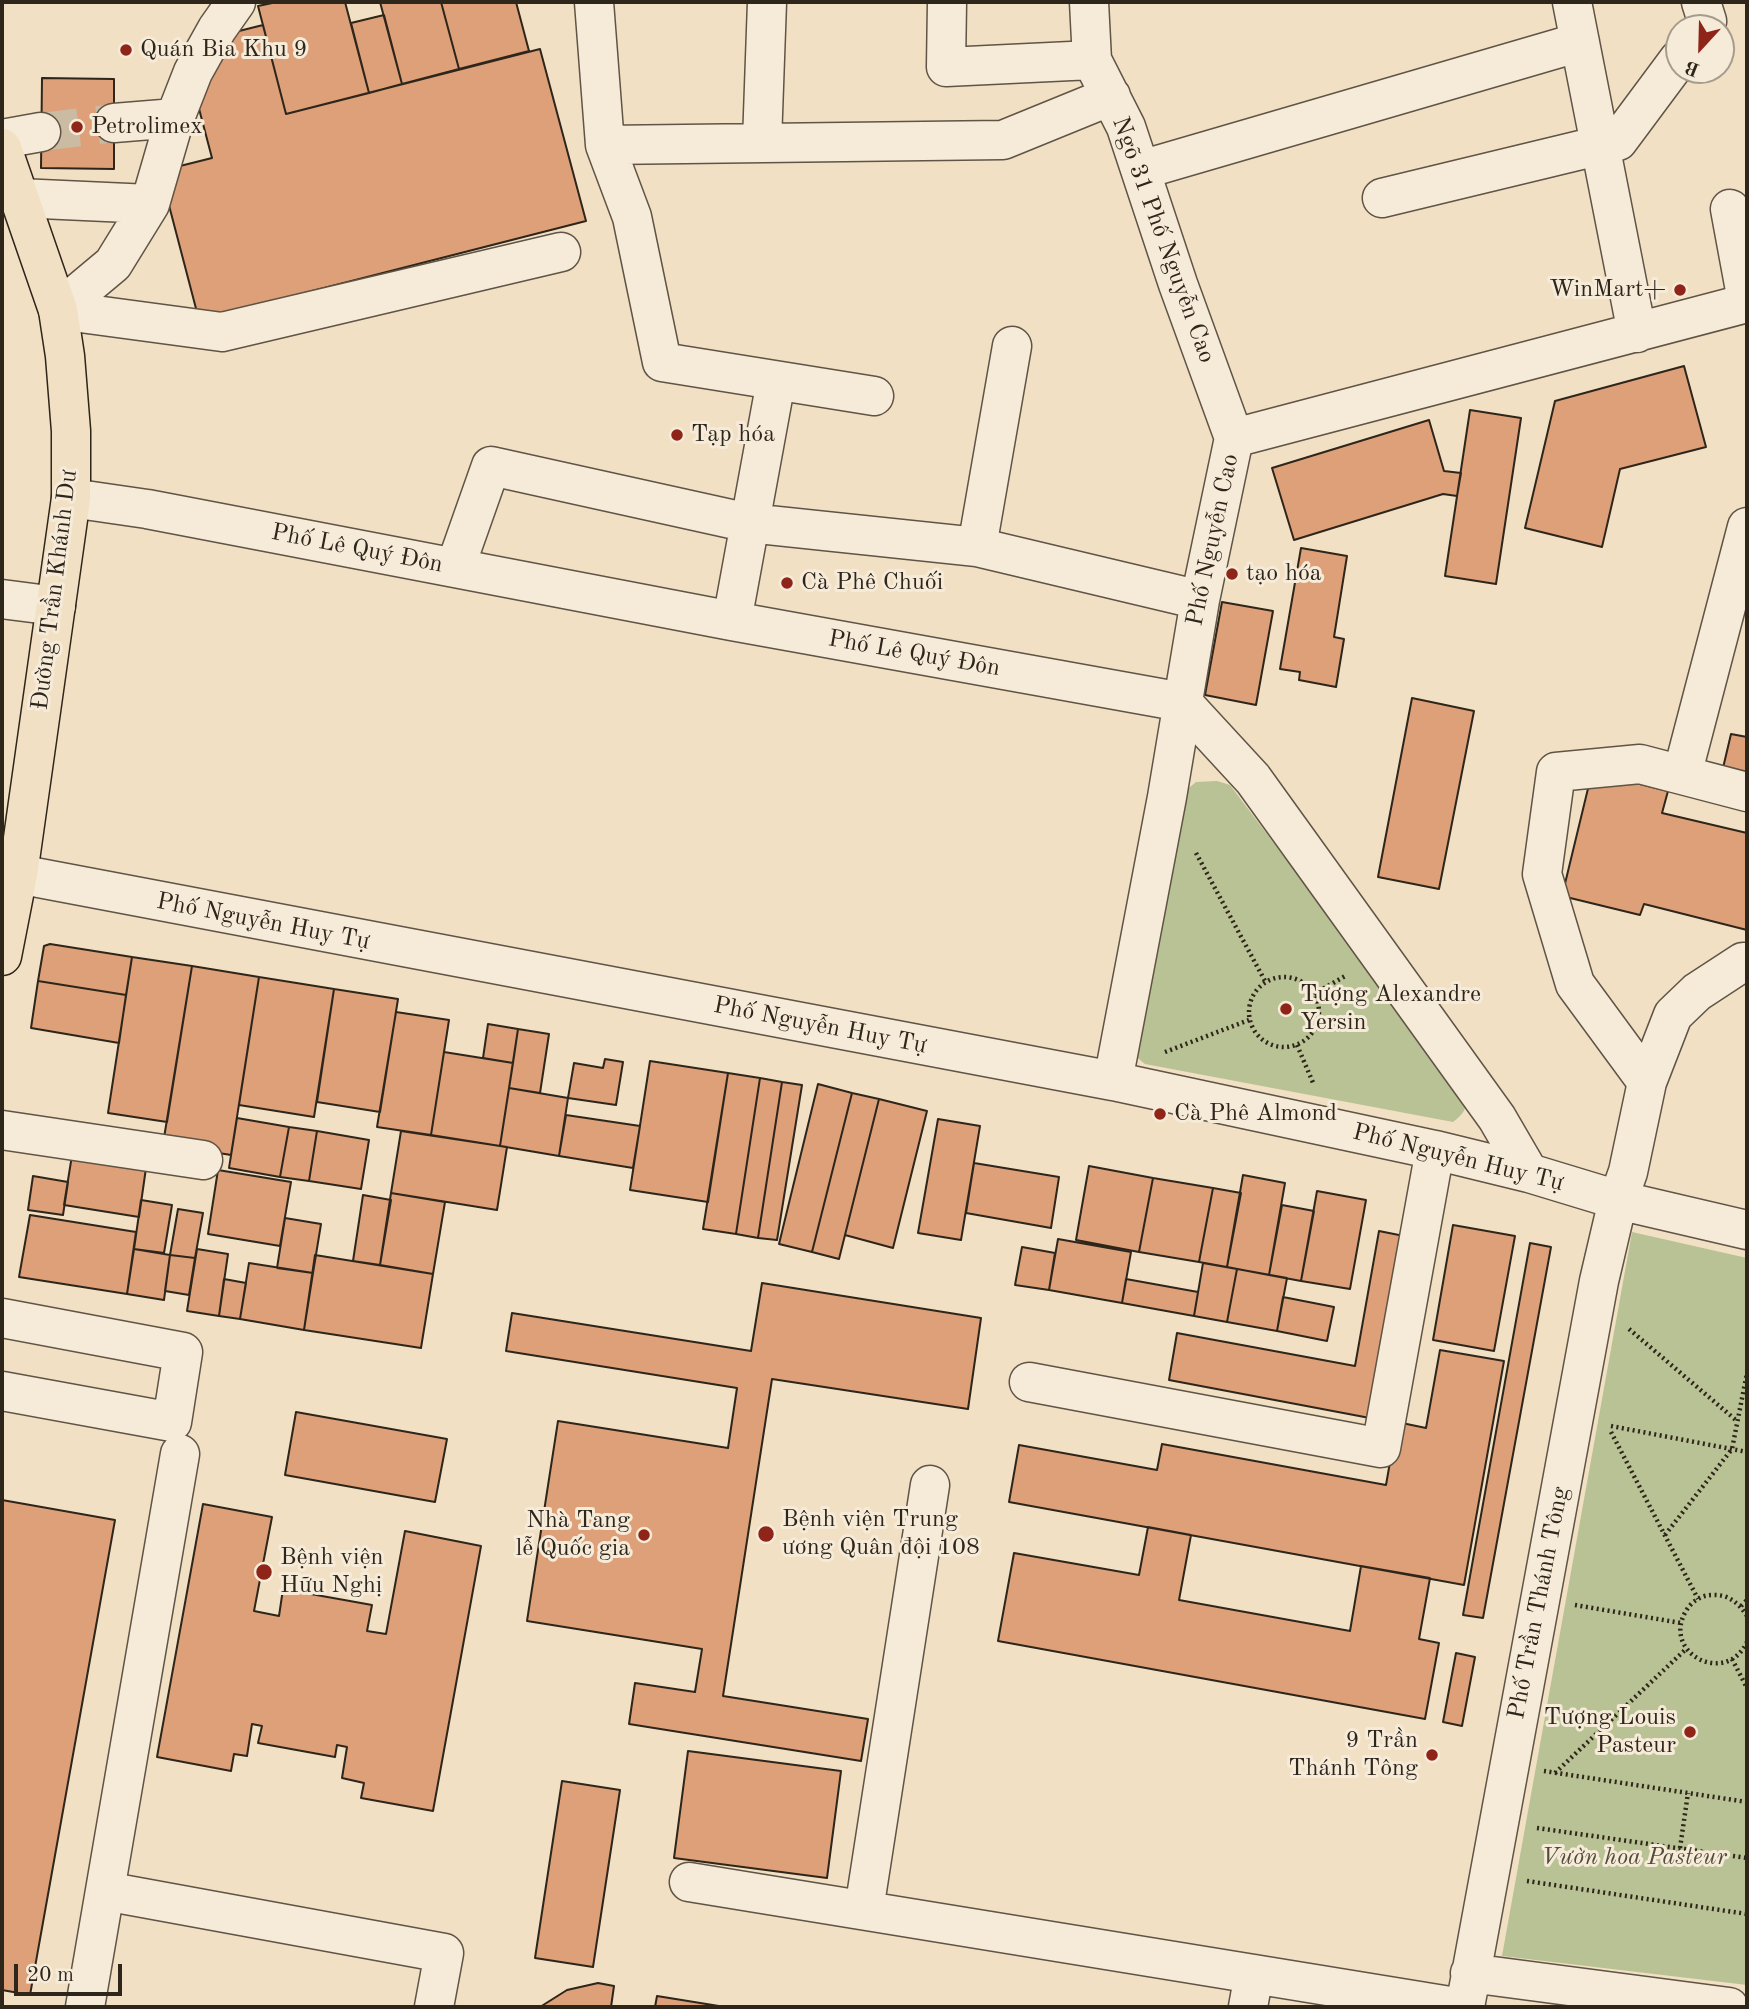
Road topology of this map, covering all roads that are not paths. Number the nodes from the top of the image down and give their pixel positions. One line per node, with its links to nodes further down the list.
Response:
1 (236, 2): 11 (street)
2 (594, 2): 16 (street)
3 (766, 2): 15 (street)
4 (947, 2): 8 (street)
5 (1089, 2): 8 (street, Ngõ 31 Phố Nguyễn Cao)
6 (1572, 2): 7 (street)
7 (1580, 42): 17 (street); 19 (street)
8 (1092, 60): 10 (street, Ngõ 31 Phố Nguyễn Cao)
9 (1665, 78): 17 (street)
10 (1111, 96): 15 (street); 19 (street, Ngõ 31 Phố Nguyễn Cao)
11 (175, 118): 12 (street); 22 (street)
12 (114, 123)
13 (41, 132): 14 (street)
14 (2, 139)
15 (762, 142): 16 (street)
16 (605, 145): 29 (street)
17 (1600, 147): 21 (street); 27 (street)
18 (2, 148): 20 (main road, Đường Trần Khánh Dư)
19 (1141, 170): 31 (street, Ngõ 31 Phố Nguyễn Cao)
20 (19, 198): 22 (street); 26 (main road, Đường Trần Khánh Dư)
21 (1382, 198)
22 (150, 204): 26 (street)
23 (1730, 209): 25 (street)
24 (561, 252): 26 (street)
25 (1747, 302): 27 (street, Phố Nguyễn Cao)
26 (58, 310): 32 (main road, Đường Trần Khánh Dư)
27 (1637, 333): 31 (street, Phố Nguyễn Cao)
28 (1012, 346): 35 (street)
29 (776, 381): 30 (street); 33 (street)
30 (874, 396)
31 (1234, 438): 38 (street, Phố Nguyễn Cao)
32 (71, 498): 36 (street, Phố Lê Quý Đôn); 39 (main road, Đường Trần Khánh Dư)
33 (749, 523): 35 (street); 36 (street); 40 (street)
34 (1747, 527): 42 (street)
35 (977, 547): 38 (street)
36 (455, 568): 40 (street, Phố Lê Quý Đôn)
37 (2, 599): 39 (street)
38 (1200, 600): 41 (street, Phố Nguyễn Cao)
39 (56, 606): 44 (main road, Đường Trần Khánh Dư)
40 (732, 621): 41 (street, Phố Lê Quý Đôn)
41 (1182, 702): 47 (street, Phố Nguyễn Cao); 52 (street)
42 (1682, 775): 43 (street); 48 (street)
43 (1747, 792)
44 (18, 874): 45 (main road, Đường Trần Khánh Dư); 47 (street, Phố Nguyễn Huy Tự)
45 (2, 956)
46 (1747, 962): 48 (street, Phố Trần Thánh Tông)
47 (1113, 1081): 50 (street, Phố Nguyễn Huy Tự)
48 (1647, 1082): 53 (street, Phố Trần Thánh Tông)
49 (2, 1130): 51 (street)
50 (1435, 1150): 52 (street, Phố Nguyễn Huy Tự); 56 (street)
51 (203, 1160)
52 (1529, 1173): 53 (street, Phố Nguyễn Huy Tự)
53 (1618, 1200): 54 (street, Phố Nguyễn Huy Tự); 63 (street, Phố Trần Thánh Tông)
54 (1747, 1230)
55 (2, 1318): 57 (street)
56 (1029, 1382)
57 (2, 1391)
58 (180, 1454): 61 (street)
59 (930, 1485): 62 (street)
60 (689, 1882): 62 (street)
61 (105, 1891): 65 (street); 66 (street)
62 (864, 1910): 64 (street)
63 (1468, 1990): 68 (street)
64 (1251, 1991): 67 (street)
65 (85, 2007)
66 (433, 2007)
67 (1456, 2007)
68 (1729, 2007)

